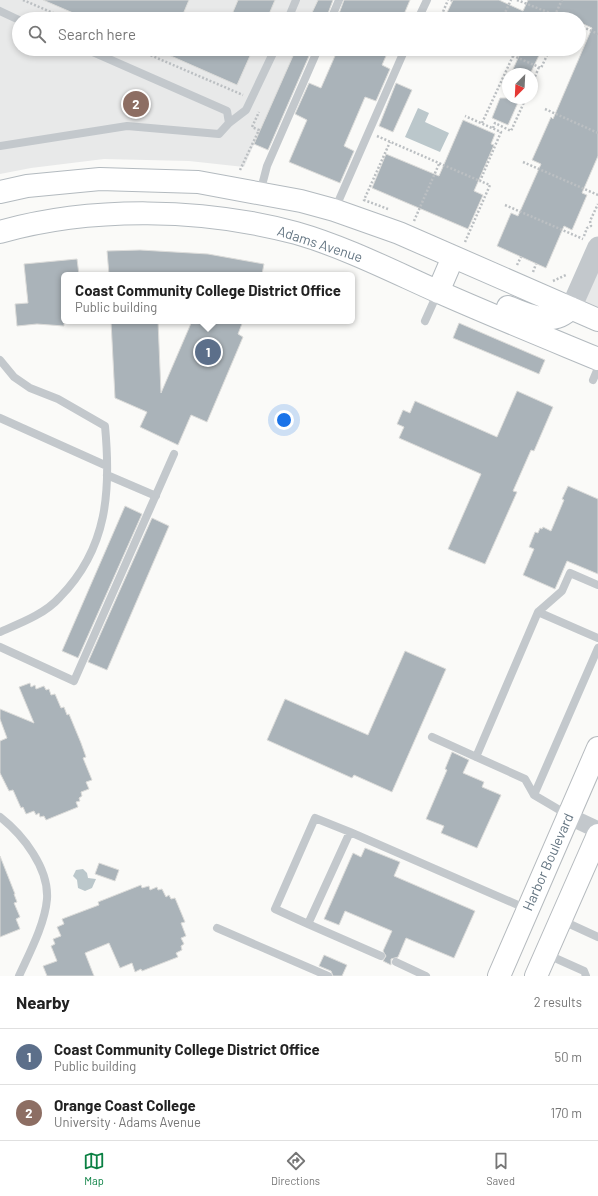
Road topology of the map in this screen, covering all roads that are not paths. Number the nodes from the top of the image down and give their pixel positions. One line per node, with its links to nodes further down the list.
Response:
1 (296, 0): 5 (lane)
2 (339, 0): 6 (lane)
3 (427, 0): 7 (lane)
4 (0, 11): 8 (lane)
5 (291, 12)
6 (334, 12)
7 (421, 12)
8 (12, 17)
9 (102, 56): 13 (lane)
10 (272, 56): 13 (lane)
11 (315, 56): 16 (lane)
12 (402, 56): 17 (lane)
13 (229, 123): 14 (lane)
14 (0, 146)
15 (0, 192): 16 (main road)
16 (253, 193): 17 (main road); 18 (main road)
17 (334, 210): 21 (main road)
18 (241, 221): 19 (main road, Adams Avenue); 22 (main road, Adams Avenue)
19 (0, 232)
20 (587, 244): 23 (street)
21 (456, 248): 22 (main road); 23 (main road)
22 (438, 292): 23 (main road); 25 (lane); 27 (main road, Adams Avenue)
23 (571, 308): 24 (main road)
24 (598, 320)
25 (425, 321)
26 (0, 360): 32 (lane)
27 (598, 360)
28 (598, 368): 29 (lane)
29 (593, 380)
30 (0, 418): 32 (lane)
31 (174, 454): 33 (lane)
32 (107, 470): 33 (lane); 36 (lane)
33 (156, 496): 38 (lane)
34 (598, 585): 35 (lane)
35 (538, 612): 37 (lane); 42 (lane)
36 (0, 632)
37 (598, 638)
38 (0, 646)
39 (598, 648): 43 (lane)
40 (432, 737): 42 (lane)
41 (598, 748): 44 (main road, Harbor Boulevard)
42 (476, 757): 43 (lane)
43 (534, 795): 44 (lane)
44 (568, 816): 46 (street); 49 (main road, Harbor Boulevard)
45 (0, 817): 57 (lane)
46 (598, 830)
47 (350, 832): 49 (lane); 51 (lane); 51 (lane)
48 (598, 836): 50 (main road)
49 (527, 909): 60 (main road, Harbor Boulevard)
50 (561, 920): 53 (lane); 54 (main road)
51 (308, 924): 55 (lane)
52 (217, 928): 58 (lane)
53 (598, 937)
54 (546, 954): 61 (main road); 62 (lane)
55 (381, 956)
56 (396, 962): 59 (lane)
57 (19, 976)
58 (328, 976)
59 (426, 976)
60 (498, 976)
61 (536, 976)
62 (586, 976)

